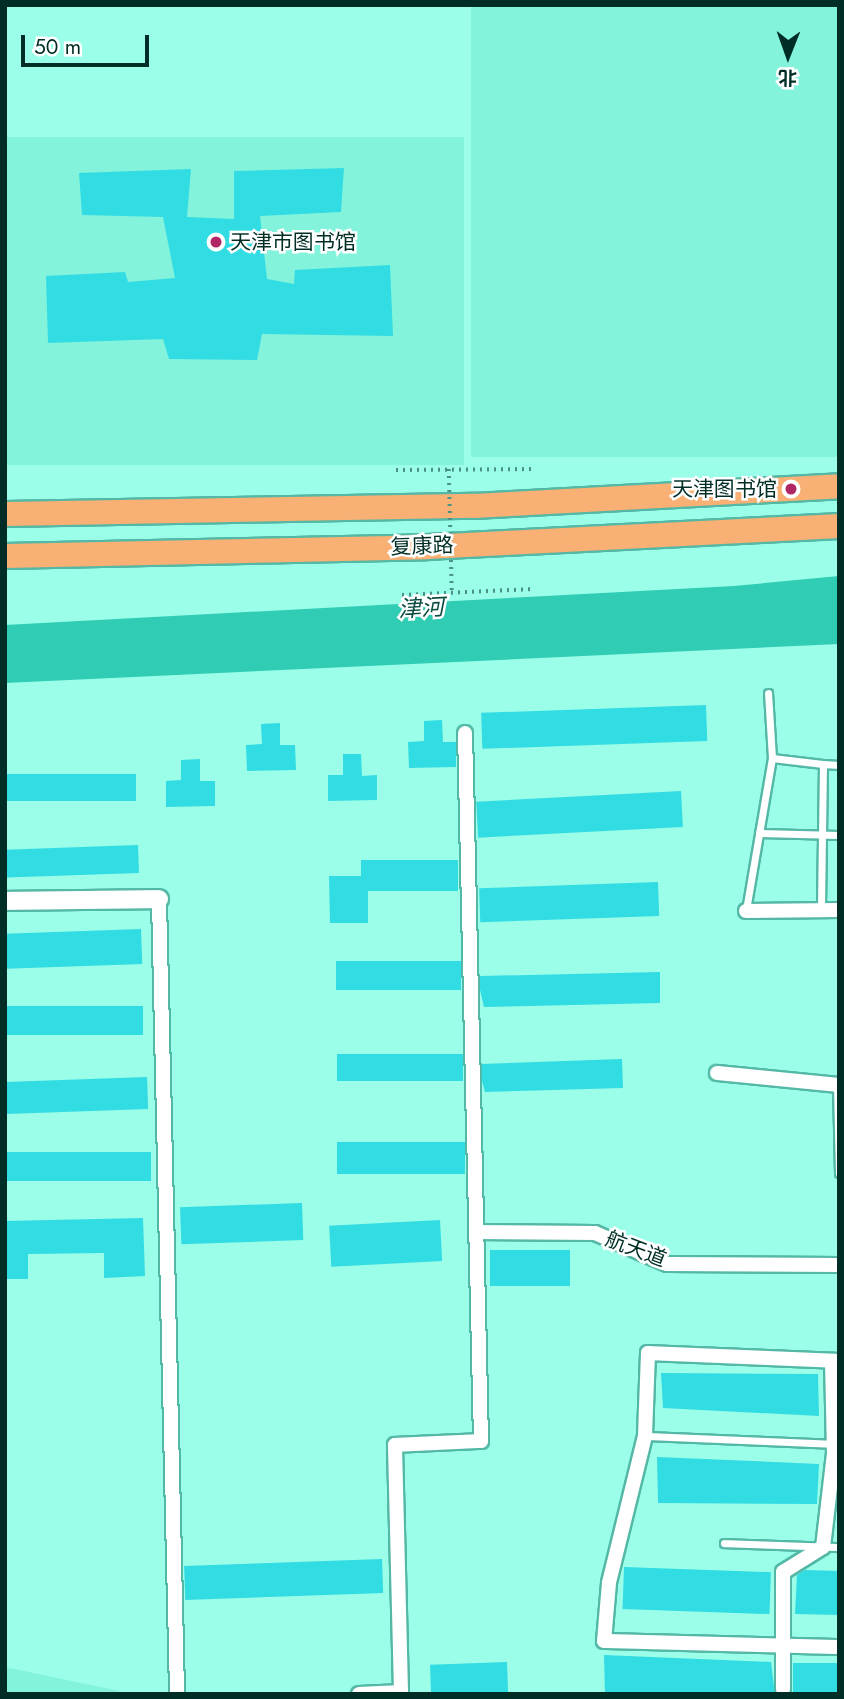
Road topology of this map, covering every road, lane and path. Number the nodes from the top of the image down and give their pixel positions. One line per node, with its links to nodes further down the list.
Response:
1 (534, 468): 2 (path)
2 (449, 469): 3 (path); 9 (path, bridge)
3 (396, 470)
4 (839, 486): 5 (highway, 复康路)
5 (5, 514)
6 (839, 526): 7 (highway, 复康路)
7 (5, 556)
8 (533, 589): 9 (path)
9 (452, 592): 10 (path)
10 (402, 595)
11 (768, 693): 13 (lane)
12 (465, 733): 27 (street)
13 (772, 758): 14 (lane); 16 (lane)
14 (823, 764): 15 (lane); 17 (lane)
15 (839, 765)
16 (759, 833): 17 (lane); 23 (lane)
17 (822, 835): 18 (lane); 21 (lane)
18 (839, 835)
19 (159, 899): 20 (street); 38 (street)
20 (5, 901)
21 (821, 910): 22 (street); 23 (street)
22 (839, 910)
23 (746, 911)
24 (717, 1073): 25 (street)
25 (838, 1085): 26 (lane)
26 (839, 1173)
27 (476, 1232): 28 (street, 航天道); 39 (street)
28 (839, 1265)
29 (835, 1361): 30 (street); 31 (street)
30 (645, 1436): 31 (lane); 35 (street)
31 (836, 1451): 33 (street)
32 (724, 1543): 33 (lane)
33 (823, 1546): 34 (lane); 35 (street)
34 (839, 1547)
35 (783, 1645): 36 (street); 37 (street)
36 (839, 1647)
37 (783, 1689)
38 (177, 1694)
39 (359, 1694)

